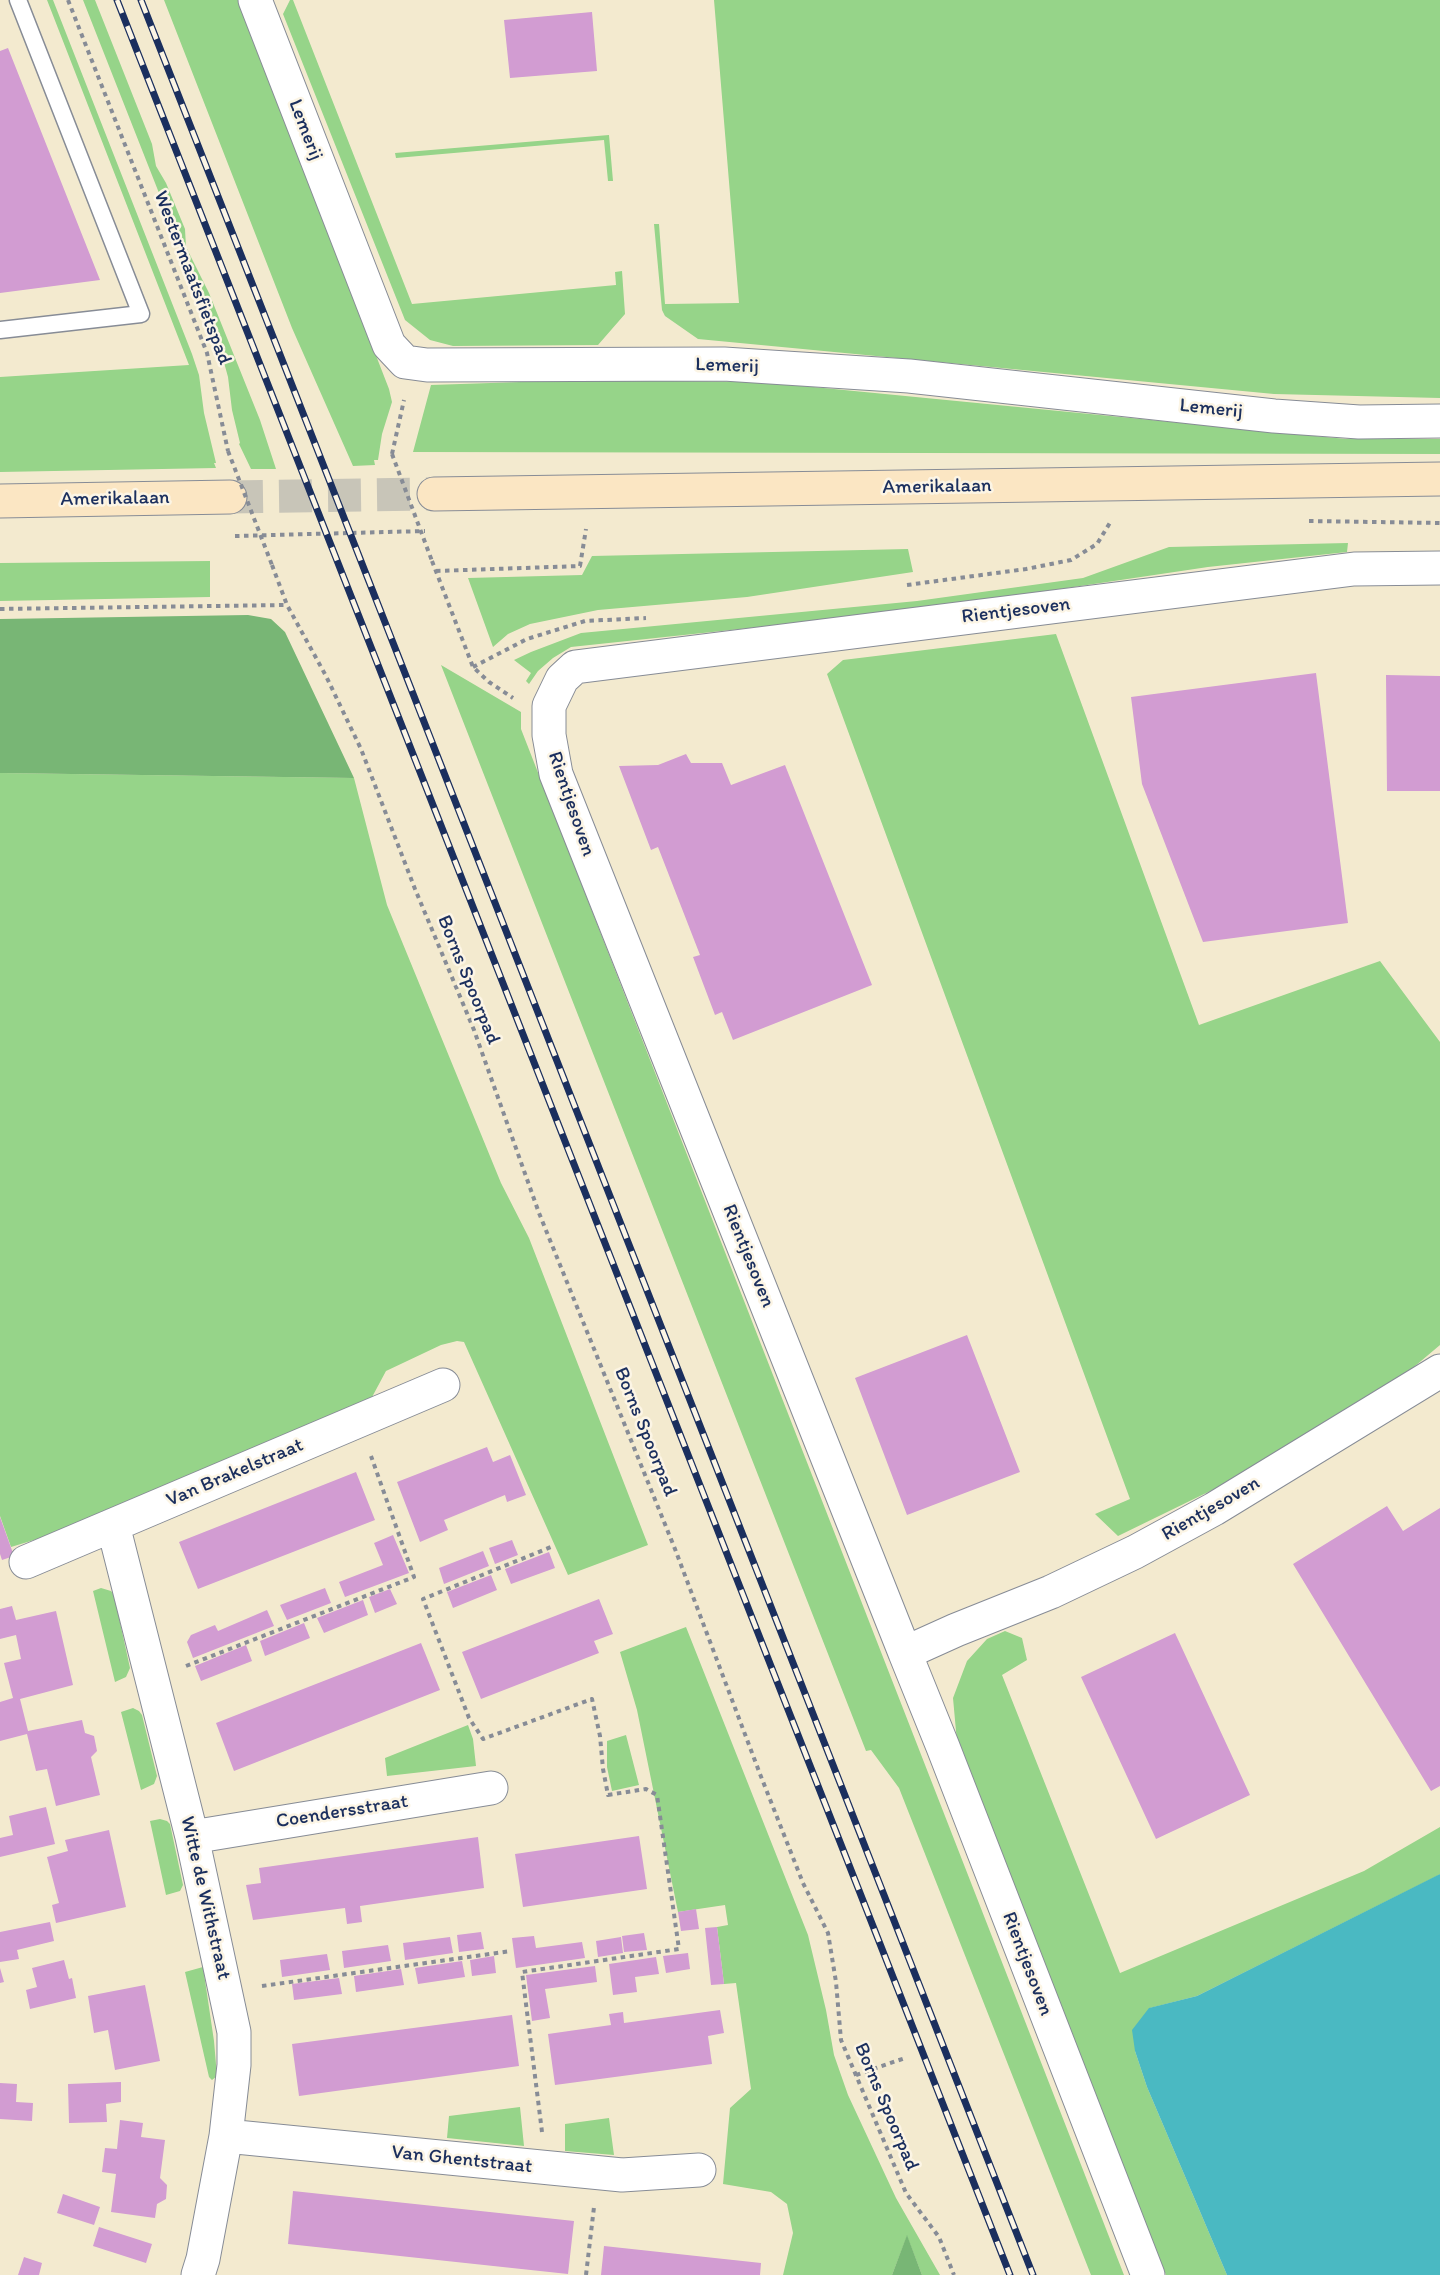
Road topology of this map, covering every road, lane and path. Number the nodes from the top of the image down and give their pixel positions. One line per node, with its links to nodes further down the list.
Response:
1 (18, 0): 4 (lane)
2 (68, 0): 18 (path, Westermaatsfietspad, bridge)
3 (255, 0): 5 (street, Lemerij)
4 (0, 330)
5 (405, 362): 6 (street, Lemerij); 16 (path, bridge)
6 (1440, 421)
7 (1440, 479): 8 (main road, Amerikalaan)
8 (434, 494)
9 (230, 497): 10 (main road, Amerikalaan)
10 (0, 501)
11 (1111, 520): 17 (path)
12 (575, 528): 16 (path)
13 (436, 531): 14 (path)
14 (232, 536)
15 (1440, 568): 22 (street, Rientjesoven)
16 (436, 571): 21 (path)
17 (900, 586)
18 (287, 604): 19 (path); 36 (path, Borns Spoorpad)
19 (0, 609)
20 (657, 617): 21 (path)
21 (473, 667): 22 (path)
22 (549, 706): 29 (street, Rientjesoven)
23 (1440, 1371): 29 (street, Rientjesoven)
24 (443, 1385): 25 (street, Van Brakelstraat)
25 (358, 1421): 26 (street, Van Brakelstraat); 30 (path)
26 (113, 1526): 28 (street, Van Brakelstraat); 30 (street, Witte de Withstraat)
27 (551, 1547): 38 (path)
28 (27, 1562)
29 (905, 1653): 44 (street, Rientjesoven)
30 (152, 1679): 32 (street, Witte de Withstraat)
31 (491, 1788): 32 (street, Coendersstraat)
32 (192, 1837): 34 (street, Witte de Withstraat)
33 (511, 1951): 34 (path)
34 (225, 1991): 37 (street, Witte de Withstraat)
35 (905, 2058): 36 (path)
36 (856, 2075): 43 (path, Borns Spoorpad)
37 (226, 2136): 38 (street, Van Ghentstraat); 41 (street, Witte de Withstraat)
38 (547, 2168): 40 (street, Van Ghentstraat)
39 (699, 2170): 40 (street, Van Ghentstraat)
40 (598, 2173): 42 (path)
41 (198, 2275)
42 (586, 2275)
43 (954, 2275)
44 (1148, 2275)

